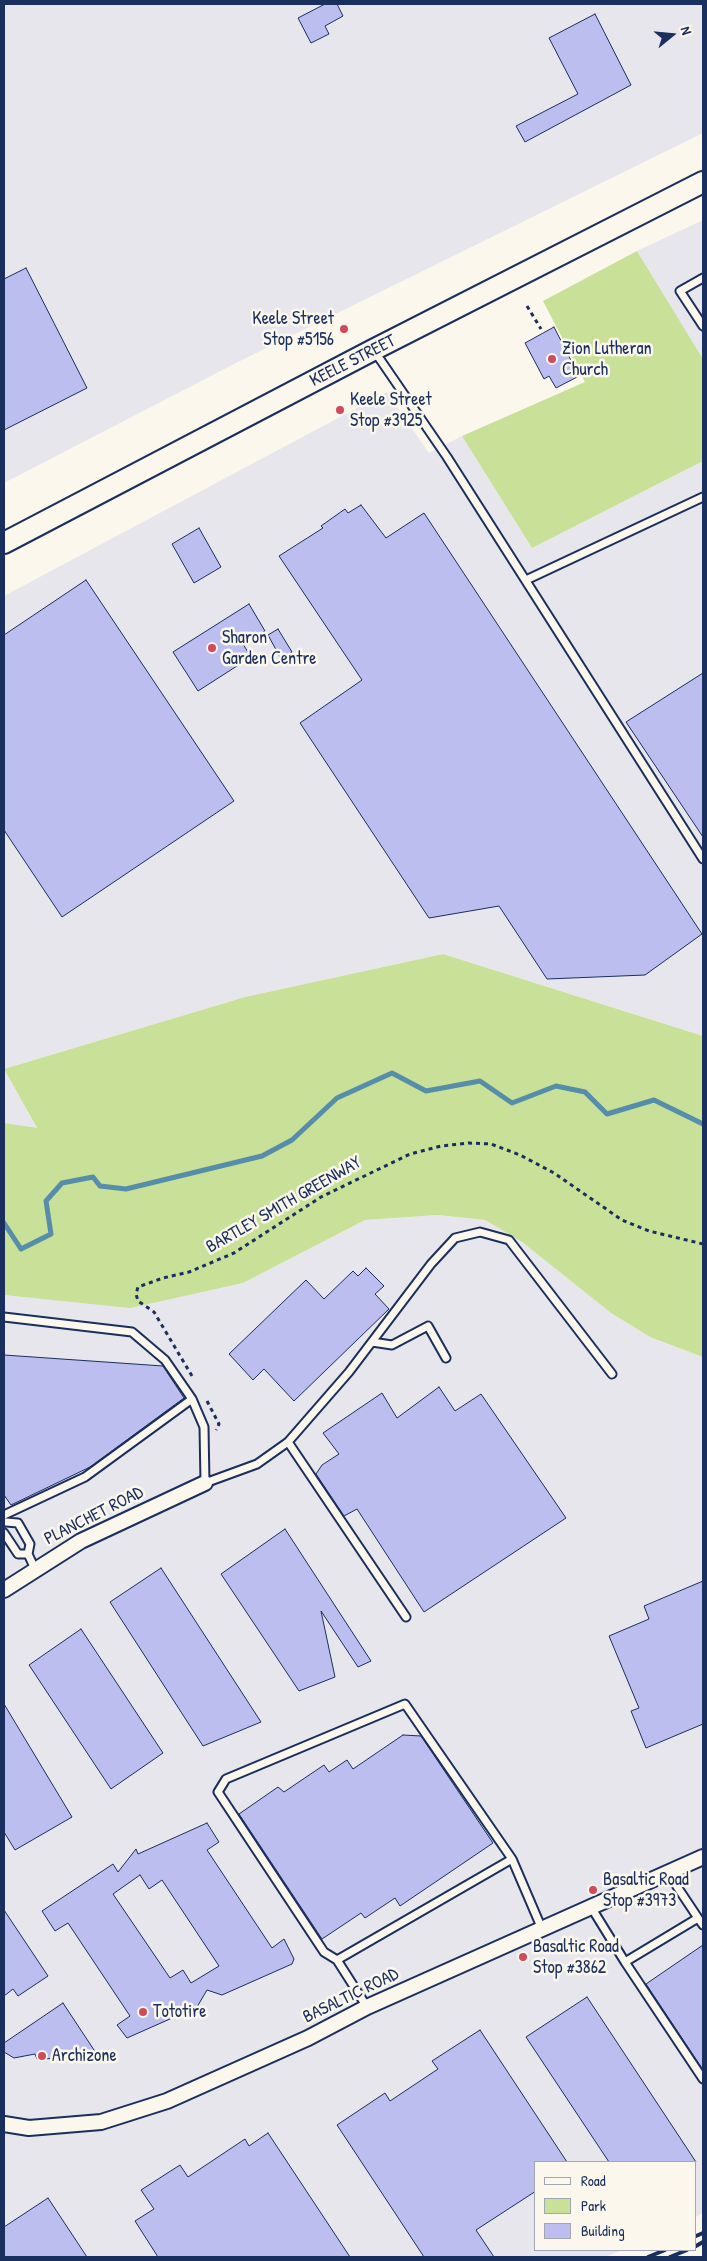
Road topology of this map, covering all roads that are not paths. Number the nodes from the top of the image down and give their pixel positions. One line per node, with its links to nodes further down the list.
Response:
1 (703, 182): 4 (main road, KEELE STREET)
2 (703, 278): 3 (lane)
3 (703, 326)
4 (373, 350): 6 (main road, KEELE STREET); 7 (lane)
5 (703, 496): 7 (lane)
6 (4, 543)
7 (526, 580): 8 (lane)
8 (703, 859)
9 (4, 1317): 13 (lane)
10 (372, 1342): 11 (lane); 12 (lane); 14 (lane)
11 (446, 1358)
12 (612, 1374)
13 (192, 1398): 15 (lane); 16 (lane)
14 (288, 1442): 15 (lane); 20 (lane)
15 (205, 1482): 18 (street, PLANCHET ROAD)
16 (4, 1523): 17 (lane); 17 (lane)
17 (28, 1554): 18 (lane)
18 (35, 1569): 19 (street, PLANCHET ROAD)
19 (4, 1590)
20 (406, 1616)
21 (703, 1857): 23 (street, BASALTIC ROAD)
22 (512, 1860): 27 (lane); 28 (lane); 28 (lane)
23 (668, 1873): 24 (street, BASALTIC ROAD); 25 (lane)
24 (591, 1907): 27 (street, BASALTIC ROAD); 29 (lane)
25 (698, 1918): 26 (lane); 29 (lane)
26 (703, 1924)
27 (542, 1929): 30 (street, BASALTIC ROAD)
28 (337, 1960): 30 (lane)
29 (625, 1962): 31 (lane)
30 (367, 2007): 32 (street, BASALTIC ROAD)
31 (703, 2079)
32 (4, 2124)

